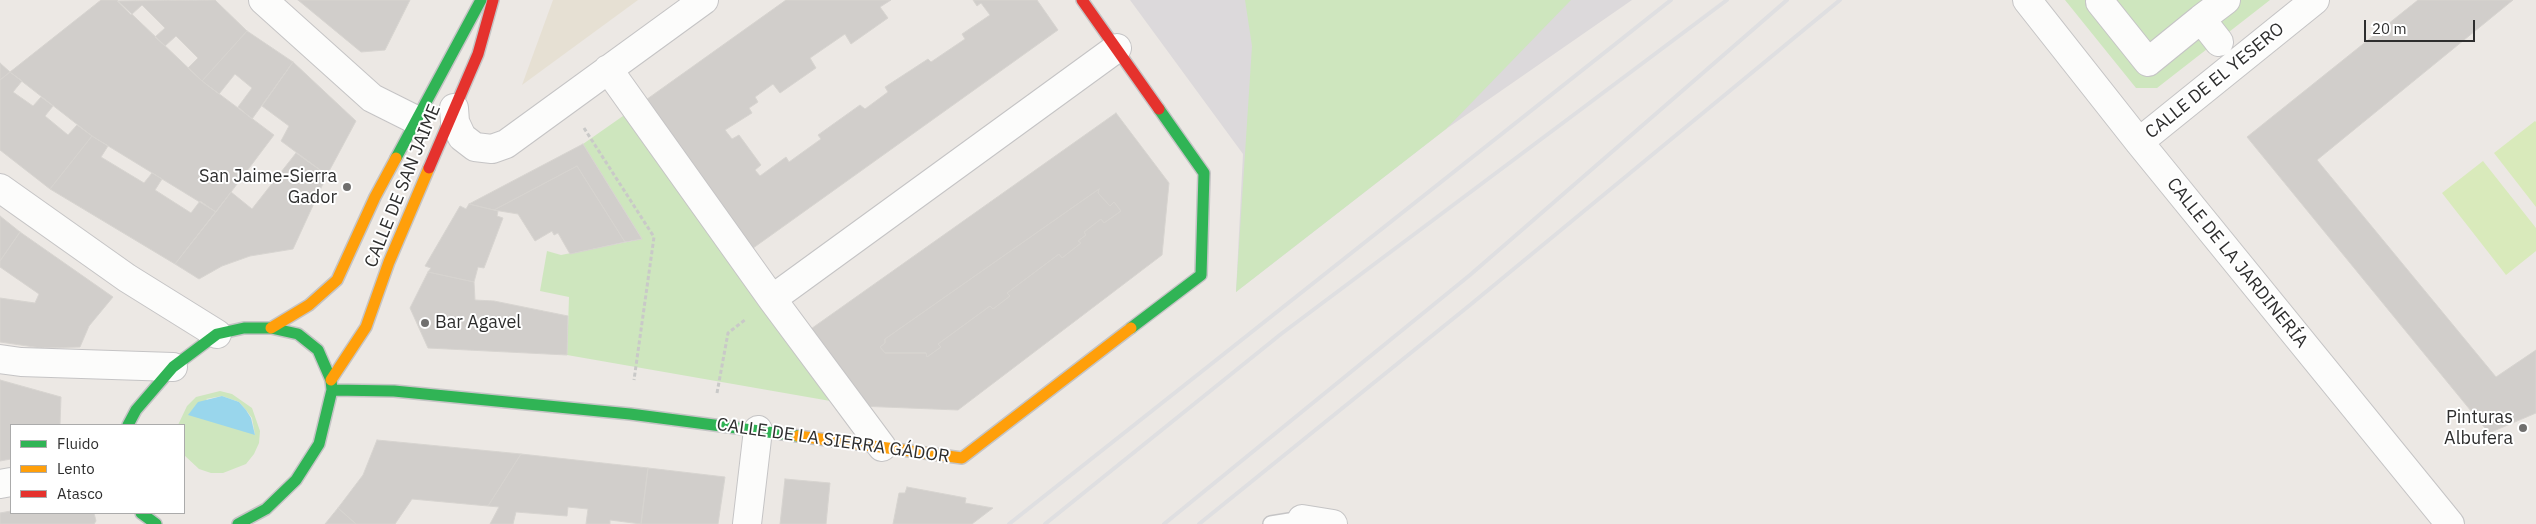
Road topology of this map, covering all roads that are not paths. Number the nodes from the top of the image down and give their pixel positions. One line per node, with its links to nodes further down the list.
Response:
1 (263, 0): 15 (street)
2 (481, 0): 15 (main road, CALLE DE SAN JAIME)
3 (493, 0): 14 (main road, CALLE DE SAN JAIME)
4 (704, 0): 13 (street)
5 (1082, 0): 12 (main road, CALLE DE LA SIERRA GÁDOR)
6 (2026, 0): 16 (street, CALLE DE LA JARDINERÍA)
7 (2102, 0): 10 (street)
8 (2226, 0): 10 (street)
9 (2315, 0): 16 (street, CALLE DE EL YESERO)
10 (2201, 19): 11 (street)
11 (2219, 42)
12 (1117, 48): 18 (street); 26 (main road, CALLE DE LA SIERRA GÁDOR)
13 (608, 69): 14 (street); 18 (street)
14 (454, 108): 23 (main road, CALLE DE SAN JAIME)
15 (416, 120): 19 (main road, CALLE DE SAN JAIME)
16 (2139, 142): 34 (street, CALLE DE LA JARDINERÍA)
17 (0, 188): 20 (street)
18 (772, 299): 26 (street)
19 (271, 328): 20 (main road); 23 (main road)
20 (217, 334): 22 (main road)
21 (0, 359): 22 (street)
22 (173, 367): 24 (main road)
23 (331, 385): 25 (main road, CALLE DE LA SIERRA GÁDOR); 30 (main road, CALLE DE SAN JAIME)
24 (129, 424)
25 (758, 430): 26 (main road, CALLE DE LA SIERRA GÁDOR); 31 (street)
26 (882, 447)
27 (141, 517): 29 (main road)
28 (1302, 519): 32 (lane); 33 (street)
29 (156, 524)
30 (238, 524)
31 (747, 524)
32 (1271, 524)
33 (1334, 524)
34 (2450, 524)

